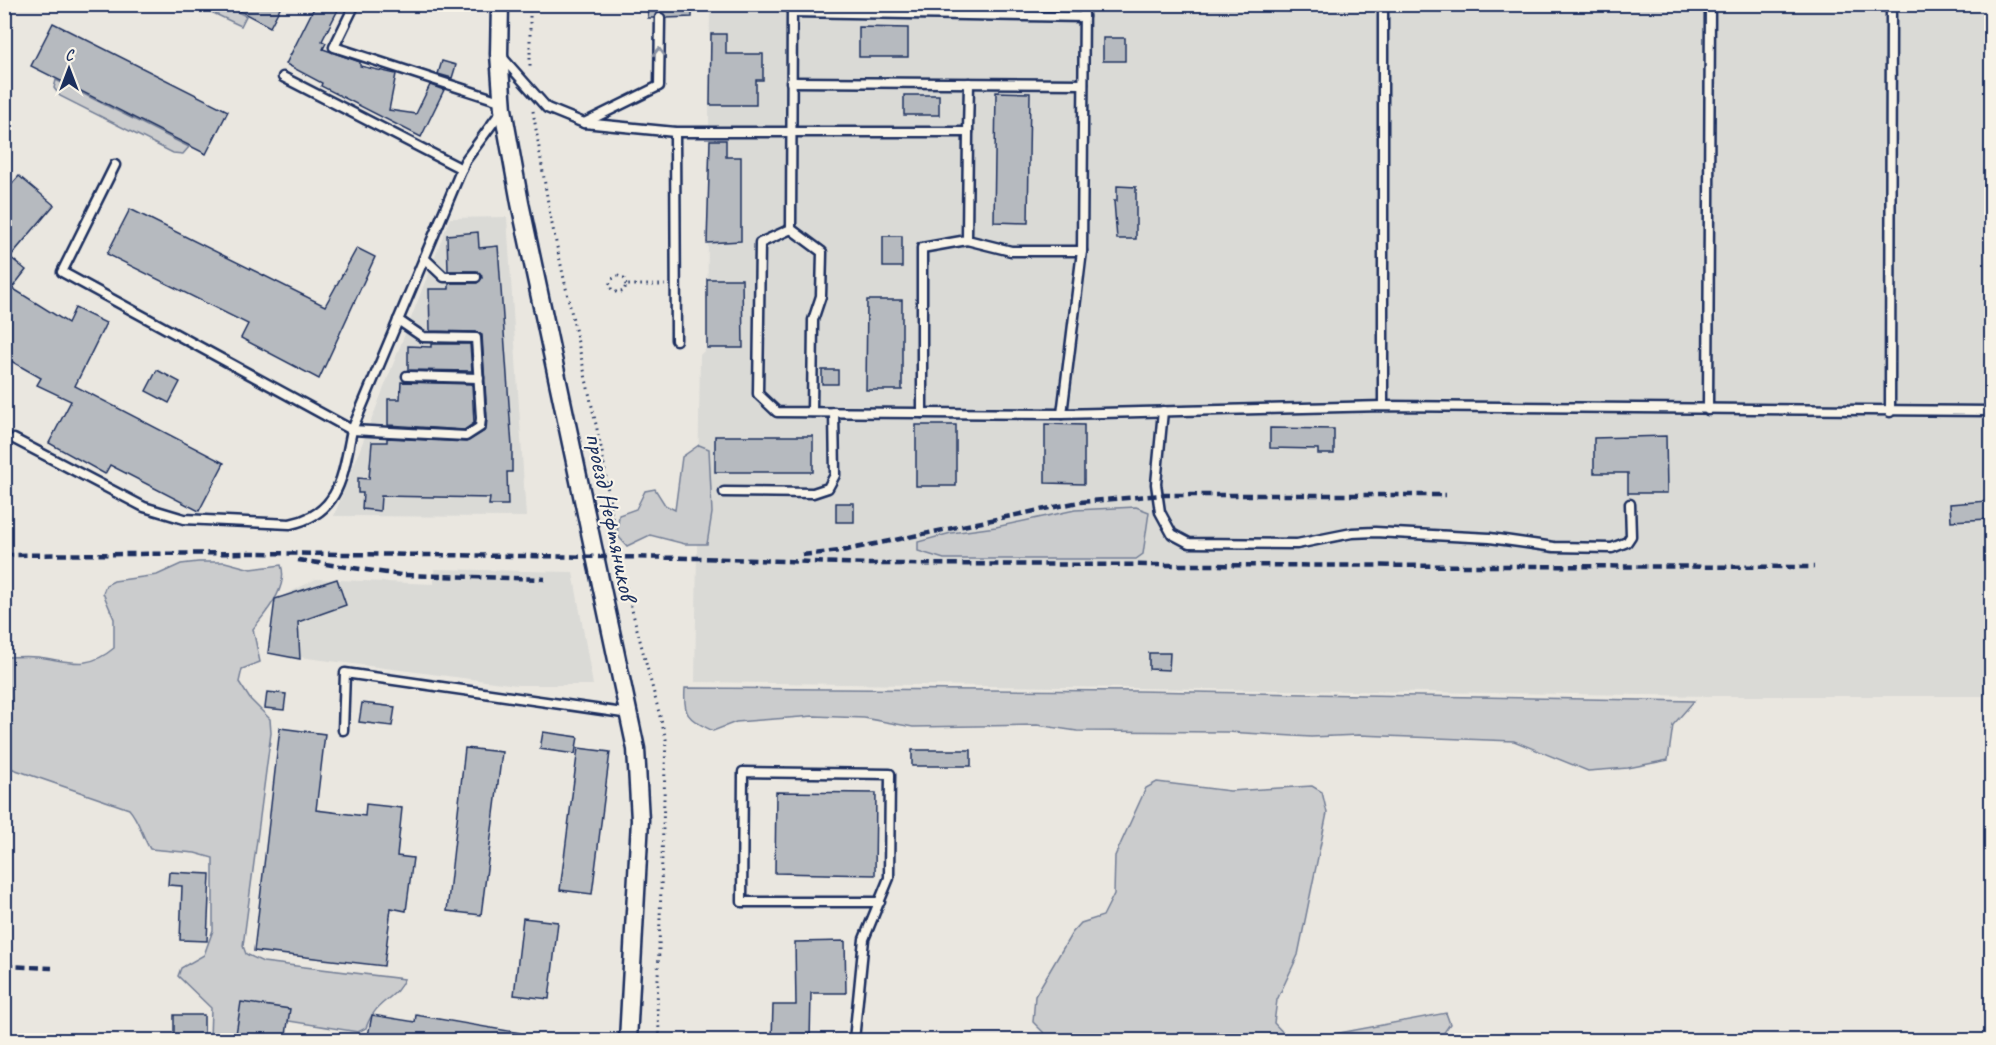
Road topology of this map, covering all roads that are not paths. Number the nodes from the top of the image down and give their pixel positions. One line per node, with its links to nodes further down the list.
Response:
1 (355, 4): 15 (lane)
2 (500, 4): 10 (street, проезд Нефтяников)
3 (1084, 4): 8 (lane)
4 (1383, 4): 31 (lane)
5 (1710, 4): 32 (lane)
6 (1891, 4): 37 (lane)
7 (792, 8): 8 (lane); 12 (lane)
8 (1084, 17): 14 (lane)
9 (660, 18): 16 (lane, one-way to 9)
10 (499, 54): 15 (street, проезд Нефтяников); 16 (lane)
11 (283, 77): 21 (lane)
12 (791, 82): 13 (lane); 17 (lane)
13 (969, 83): 14 (lane); 19 (lane)
14 (1083, 84): 24 (lane)
15 (503, 106): 21 (lane); 44 (street, проезд Нефтяников)
16 (584, 123): 18 (lane)
17 (790, 131): 18 (lane); 19 (lane); 22 (lane)
18 (675, 132): 28 (lane)
19 (968, 132): 23 (lane)
20 (115, 165): 40 (lane)
21 (462, 169): 25 (lane)
22 (791, 229): 35 (lane); 35 (lane)
23 (967, 240): 24 (lane); 38 (lane)
24 (1082, 250): 39 (lane)
25 (424, 258): 26 (lane); 27 (lane)
26 (476, 277)
27 (398, 320): 30 (lane); 40 (lane)
28 (676, 340)
29 (407, 376): 30 (lane)
30 (479, 378): 40 (lane)
31 (1383, 406): 32 (lane); 33 (lane)
32 (1708, 410): 37 (lane)
33 (1163, 411): 39 (lane); 43 (lane)
34 (1992, 411): 37 (lane)
35 (812, 412): 36 (lane)
36 (834, 412): 38 (lane); 42 (lane)
37 (1890, 412)
38 (922, 413): 39 (lane)
39 (1062, 414)
40 (352, 430): 41 (lane)
41 (14, 438)
42 (724, 492)
43 (1630, 504)
44 (630, 714): 45 (lane); 47 (street, проезд Нефтяников)
45 (344, 730)
46 (880, 902): 46 (lane); 48 (lane)
47 (628, 1041)
48 (854, 1041)

